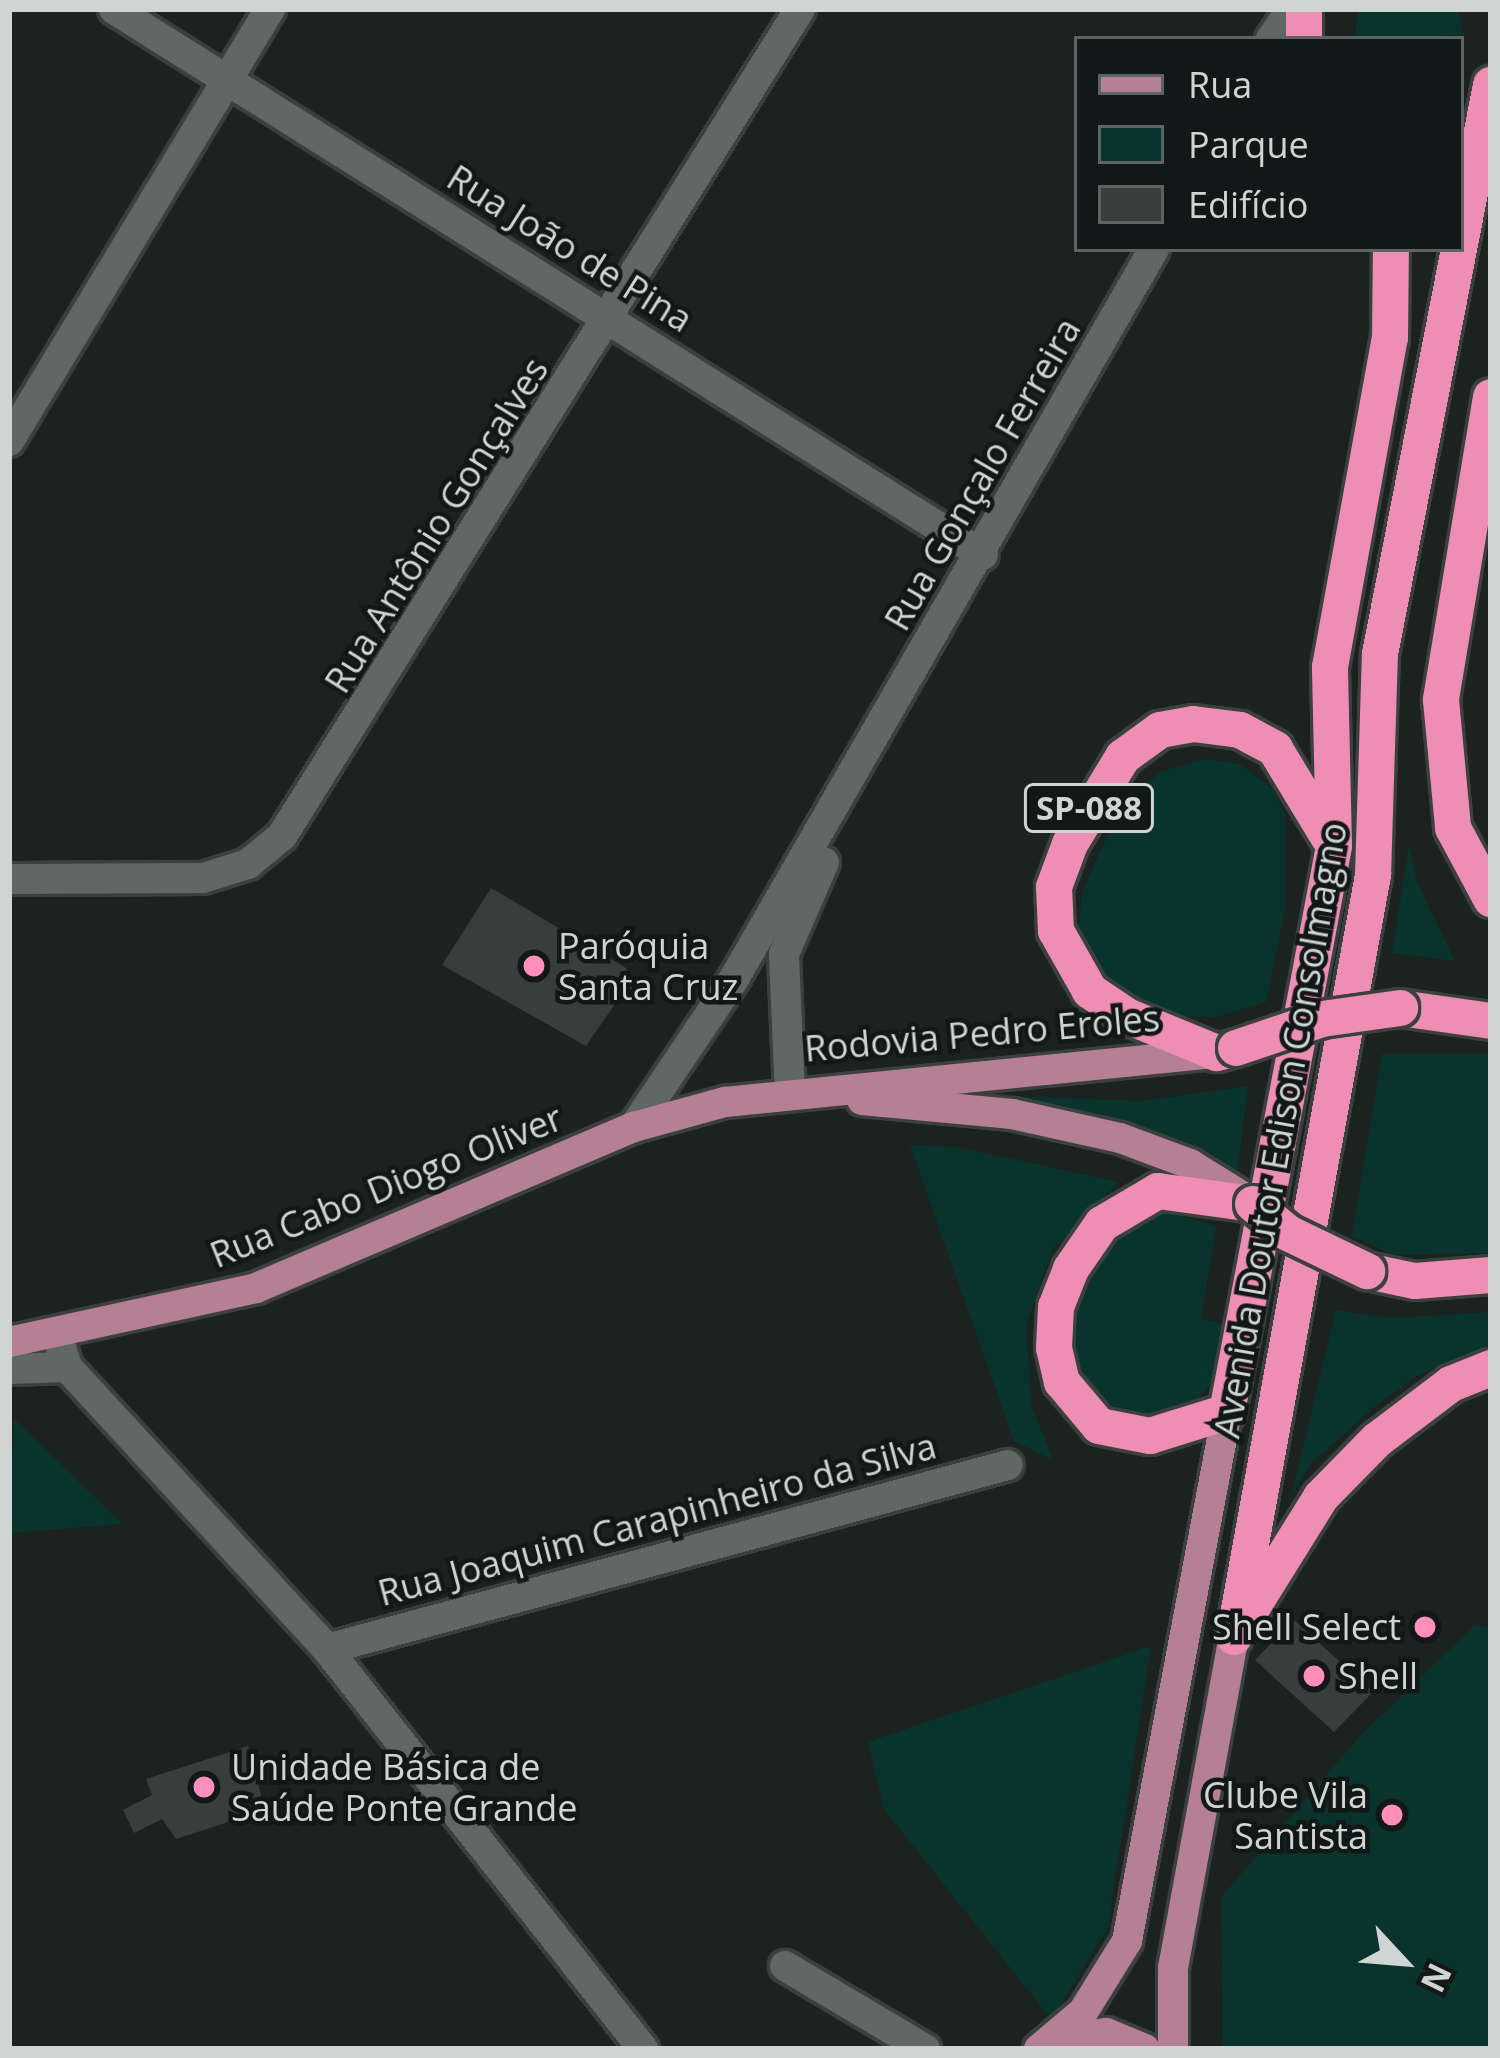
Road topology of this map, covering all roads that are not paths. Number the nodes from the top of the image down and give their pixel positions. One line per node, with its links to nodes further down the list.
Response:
1 (114, 9): 7 (street, Rua João de Pina)
2 (270, 9): 7 (street)
3 (800, 9): 13 (street, Rua Antônio Gonçalves)
4 (1292, 9): 5 (street)
5 (1273, 36)
6 (1491, 68): 8 (highway, Avenida Doutor Edison Consolmagno)
7 (226, 79): 13 (street, Rua João de Pina); 15 (street)
8 (1483, 106): 9 (highway, Avenida Doutor Edison Consolmagno)
9 (1464, 207)
10 (1152, 252): 16 (street, Rua Gonçalo Ferreira)
11 (1391, 252): 18 (highway, Avenida Doutor Edison Consolmagno)
12 (1456, 252): 34 (highway, Avenida Doutor Edison Consolmagno)
13 (611, 320): 16 (street, Rua João de Pina); 19 (street, Rua Antônio Gonçalves)
14 (1491, 397): 20 (highway)
15 (9, 441)
16 (983, 555): 17 (street, Rua Gonçalo Ferreira)
17 (877, 736): 23 (street, Rua Gonçalo Ferreira); 24 (street, Rua Gonçalo Ferreira)
18 (1334, 846): 22 (highway, SP-088); 32 (highway, Avenida Doutor Edison Consolmagno)
19 (9, 879)
20 (1491, 899)
21 (1491, 1022): 22 (highway, bridge)
22 (1226, 1050): 23 (main road, Rodovia Pedro Eroles)
23 (790, 1094): 24 (main road, Rua Cabo Diogo Oliver); 25 (main road, Rodovia Pedro Eroles)
24 (634, 1126): 27 (main road, Rua Cabo Diogo Oliver)
25 (1249, 1201): 26 (highway, bridge); 32 (highway)
26 (1491, 1275)
27 (58, 1334): 28 (main road, Rua Cabo Diogo Oliver); 29 (street)
28 (9, 1342)
29 (67, 1367): 31 (street); 35 (street)
30 (1491, 1368): 34 (highway)
31 (9, 1369)
32 (1227, 1412): 37 (main road, Avenida Doutor Edison Consolmagno)
33 (1008, 1465): 35 (street, Rua Joaquim Carapinheiro da Silva)
34 (1234, 1637): 41 (main road, Avenida Doutor Edison Consolmagno)
35 (327, 1648): 38 (street)
36 (784, 1966): 39 (street)
37 (1042, 2046): 40 (main road, Avenida Doutor Edison Consolmagno)
38 (643, 2049)
39 (925, 2049)
40 (1145, 2049)
41 (1173, 2049)

